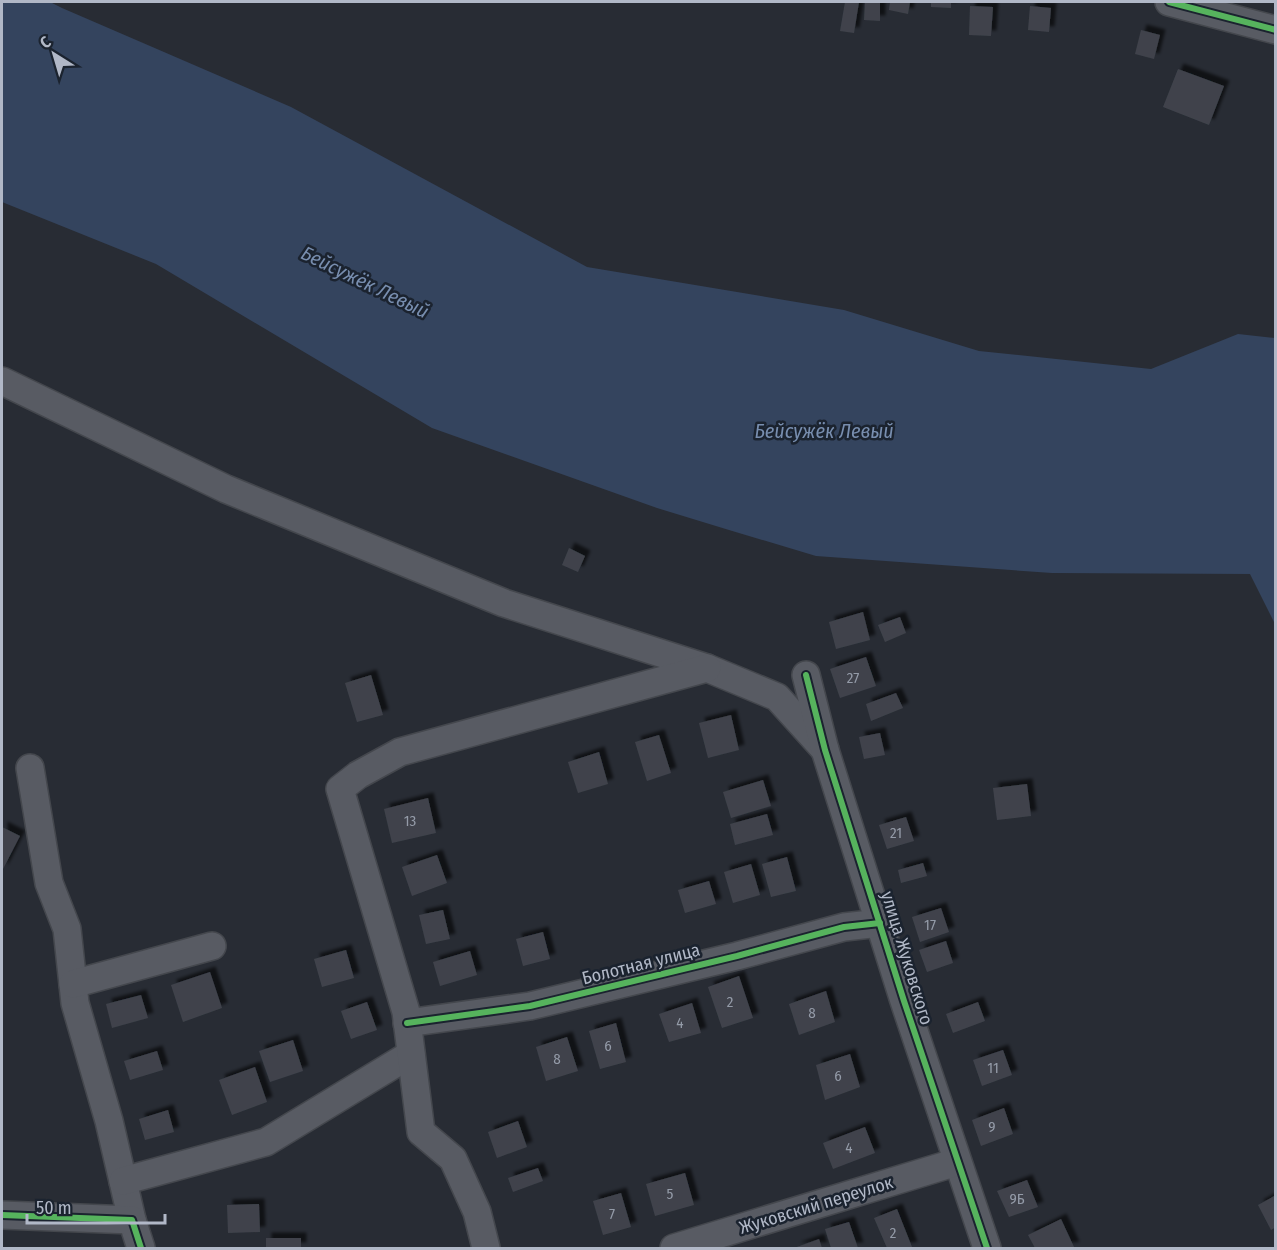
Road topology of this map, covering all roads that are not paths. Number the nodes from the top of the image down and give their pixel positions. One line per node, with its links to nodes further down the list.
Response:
1 (1169, 2): 2 (street)
2 (1275, 30)
3 (2, 381): 4 (street)
4 (707, 668): 6 (street); 11 (street)
5 (806, 675): 6 (street, улица Жуковского)
6 (825, 750): 8 (street, улица Жуковского)
7 (30, 768): 10 (street)
8 (880, 923): 11 (street, Болотная улица); 13 (street, улица Жуковского)
9 (212, 946): 10 (street)
10 (73, 984): 14 (street)
11 (408, 1023): 12 (street)
12 (411, 1054): 14 (street); 18 (street)
13 (957, 1162): 19 (street, Жуковский переулок); 20 (street, улица Жуковского)
14 (123, 1181): 16 (street)
15 (2, 1215): 16 (street)
16 (132, 1220): 17 (street)
17 (141, 1248)
18 (486, 1248)
19 (674, 1248)
20 (987, 1248)

